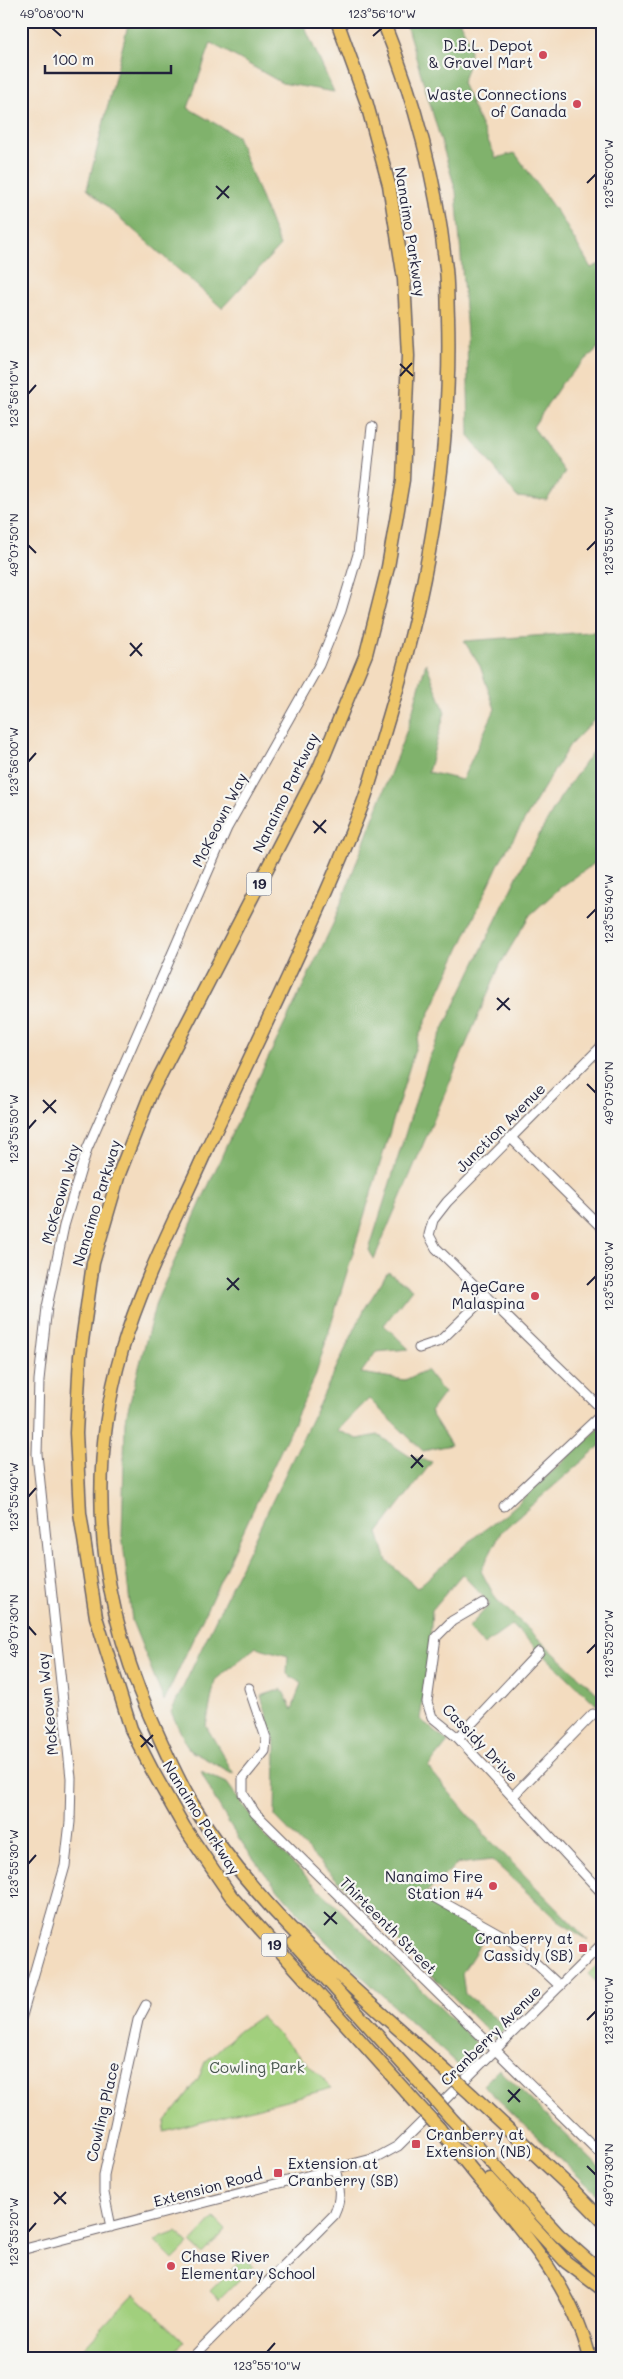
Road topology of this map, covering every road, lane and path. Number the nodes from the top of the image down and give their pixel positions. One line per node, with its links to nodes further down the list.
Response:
1 (337, 21): 28 (highway, Nanaimo Parkway / 19, bridge)
2 (383, 21): 20 (highway, Nanaimo Parkway / 19)
3 (595, 21): 4 (street)
4 (602, 28)
5 (372, 427): 26 (street, McKeown Way)
6 (602, 1046): 7 (street, Junction Avenue)
7 (510, 1138): 8 (street); 9 (street, Junction Avenue)
8 (602, 1228)
9 (486, 1296): 10 (street); 11 (street)
10 (419, 1348)
11 (602, 1409)
12 (602, 1414): 13 (street)
13 (504, 1506)
14 (483, 1602): 18 (street, Cassidy Drive)
15 (539, 1652): 18 (street)
16 (249, 1688): 27 (street, Thirteenth Street)
17 (593, 1714): 19 (street)
18 (458, 1738): 19 (street, Cassidy Drive)
19 (513, 1796): 21 (street, Cassidy Drive)
20 (226, 1857): 32 (highway, Nanaimo Parkway / 19, bridge); 35 (highway, bridge)
21 (602, 1893)
22 (430, 1895): 24 (street)
23 (602, 1944): 24 (street, Cranberry Avenue)
24 (560, 1986): 27 (street, Cranberry Avenue)
25 (146, 2005): 33 (street, Cowling Place)
26 (21, 2019)
27 (495, 2052): 29 (street, Cranberry Avenue); 30 (street, Thirteenth Street)
28 (439, 2128): 36 (highway); 38 (highway, Nanaimo Parkway / 19)
29 (398, 2146): 31 (street, Extension Road)
30 (602, 2155)
31 (335, 2169): 33 (street, Extension Road); 37 (street)
32 (602, 2220)
33 (112, 2227): 34 (street, Extension Road)
34 (21, 2250)
35 (602, 2273)
36 (602, 2289)
37 (192, 2358)
38 (590, 2358)

